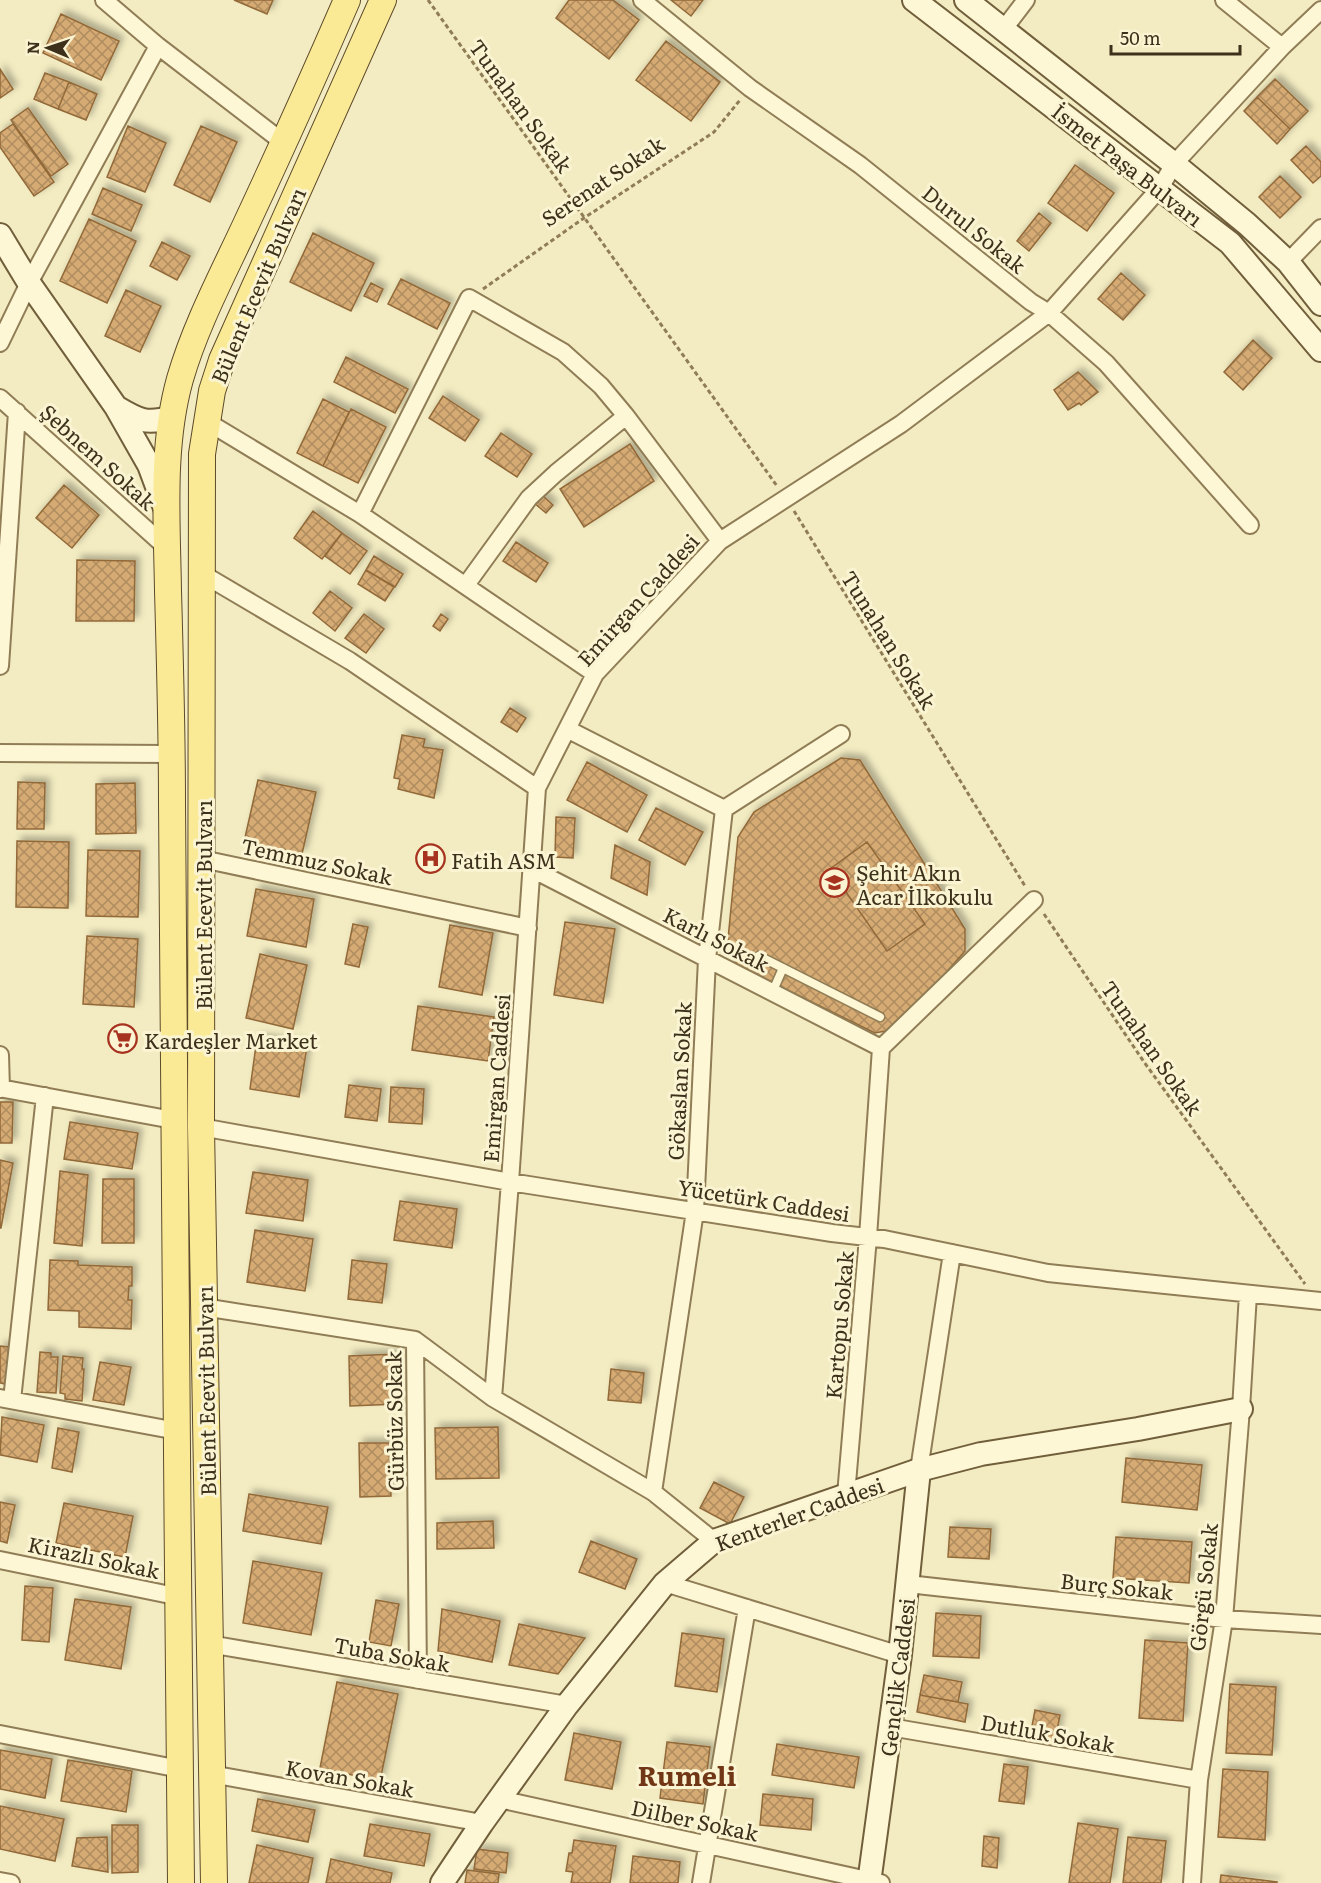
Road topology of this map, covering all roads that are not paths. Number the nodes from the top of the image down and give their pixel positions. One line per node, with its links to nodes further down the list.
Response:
1 (104, 0): 11 (street)
2 (347, 0): 13 (main road, Bülent Ecevit Bulvarı)
3 (383, 0): 29 (main road, Bülent Ecevit Bulvarı)
4 (642, 0): 21 (street, Durul Sokak)
5 (914, 0): 15 (street, İsmet Paşa Bulvarı)
6 (966, 0): 10 (street, İsmet Paşa Bulvarı)
7 (1026, 0): 10 (street)
8 (1224, 0): 12 (street)
9 (1321, 10): 12 (street, Emirgan Caddesi)
10 (1003, 30): 14 (street, İsmet Paşa Bulvarı)
11 (158, 46): 13 (street); 19 (street)
12 (1282, 46): 14 (street, Emirgan Caddesi)
13 (284, 143): 28 (main road, Bülent Ecevit Bulvarı)
14 (1174, 164): 15 (street, Emirgan Caddesi); 18 (street, İsmet Paşa Bulvarı)
15 (1160, 188): 21 (street, Emirgan Caddesi); 23 (street, İsmet Paşa Bulvarı)
16 (1321, 228): 18 (street)
17 (0, 235): 19 (street)
18 (1288, 262): 20 (street, İsmet Paşa Bulvarı)
19 (29, 283): 22 (street); 25 (street)
20 (1321, 304)
21 (1049, 313): 32 (street, Durul Sokak); 33 (street, Emirgan Caddesi)
22 (0, 343)
23 (1321, 350)
24 (0, 398): 26 (street, Şebnem Sokak)
25 (116, 407): 28 (street); 30 (street)
26 (17, 412): 34 (street); 35 (street, Şebnem Sokak)
27 (626, 416): 31 (street); 33 (street); 37 (street)
28 (172, 417): 30 (main road, Bülent Ecevit Bulvarı)
29 (206, 421): 31 (street); 36 (main road, Bülent Ecevit Bulvarı)
30 (167, 513): 35 (main road, Bülent Ecevit Bulvarı)
31 (360, 514): 37 (street)
32 (1250, 525)
33 (720, 541): 39 (street, Emirgan Caddesi)
34 (4, 542): 38 (street)
35 (167, 548): 43 (main road, Bülent Ecevit Bulvarı)
36 (201, 573): 44 (street); 46 (main road, Bülent Ecevit Bulvarı)
37 (466, 585): 39 (street)
38 (0, 666)
39 (595, 674): 40 (street, Emirgan Caddesi)
40 (567, 729): 44 (street, Emirgan Caddesi); 45 (street)
41 (841, 734): 45 (street)
42 (0, 753): 43 (street)
43 (172, 754): 59 (main road, Bülent Ecevit Bulvarı)
44 (537, 788): 47 (street, Emirgan Caddesi)
45 (724, 809): 51 (street, Gökaslan Sokak)
46 (202, 859): 49 (street, Temmuz Sokak); 60 (main road, Bülent Ecevit Bulvarı)
47 (532, 869): 49 (street, Emirgan Caddesi); 51 (street, Karlı Sokak)
48 (1034, 900): 55 (street)
49 (528, 928): 61 (street, Emirgan Caddesi)
50 (759, 956): 52 (lane)
51 (707, 959): 53 (street, Karlı Sokak); 62 (street, Gökaslan Sokak)
52 (783, 968): 53 (lane); 54 (lane)
53 (772, 993): 55 (street, Karlı Sokak)
54 (880, 1017)
55 (880, 1048): 63 (street, Kartopu Sokak)
56 (0, 1055): 57 (street)
57 (0, 1089): 58 (street)
58 (45, 1096): 59 (street); 70 (street)
59 (173, 1120): 72 (main road, Bülent Ecevit Bulvarı)
60 (201, 1127): 61 (street, Yücetürk Caddesi); 67 (main road, Bülent Ecevit Bulvarı)
61 (510, 1182): 62 (street, Yücetürk Caddesi); 69 (street, Emirgan Caddesi)
62 (694, 1211): 63 (street, Yücetürk Caddesi); 74 (street, Gökaslan Sokak)
63 (868, 1237): 64 (street, Yücetürk Caddesi); 75 (street, Kartopu Sokak)
64 (952, 1253): 65 (street, Yücetürk Caddesi); 73 (street)
65 (1248, 1294): 66 (street, Yücetürk Caddesi); 71 (street, Görgü Sokak)
66 (1319, 1301)
67 (203, 1307): 68 (street, Gürbüz Sokak); 84 (main road, Bülent Ecevit Bulvarı)
68 (415, 1340): 69 (street); 86 (street, Gürbüz Sokak)
69 (493, 1398): 74 (street)
70 (6, 1399): 72 (street)
71 (1241, 1409): 73 (street, Kenterler Caddesi); 82 (street, Görgü Sokak)
72 (177, 1431): 80 (main road, Bülent Ecevit Bulvarı)
73 (919, 1470): 75 (street, Kenterler Caddesi); 79 (street, Gençlik Caddesi)
74 (653, 1492): 76 (street)
75 (846, 1495): 76 (street, Kenterler Caddesi)
76 (714, 1541): 78 (street, Kenterler Caddesi)
77 (0, 1560): 80 (street, Kirazlı Sokak)
78 (665, 1583): 81 (street); 87 (street, Kenterler Caddesi)
79 (908, 1584): 82 (street, Burç Sokak); 85 (street, Gençlik Caddesi)
80 (180, 1596): 90 (main road, Bülent Ecevit Bulvarı)
81 (747, 1608): 85 (street); 95 (street)
82 (1224, 1620): 83 (street, Burç Sokak); 92 (street, Görgü Sokak)
83 (1321, 1625)
84 (209, 1644): 86 (street, Tuba Sokak); 91 (main road, Bülent Ecevit Bulvarı)
85 (900, 1655): 88 (street, Gençlik Caddesi)
86 (418, 1680): 87 (street, Tuba Sokak)
87 (567, 1705): 93 (street, Kenterler Caddesi)
88 (890, 1727): 92 (street, Dutluk Sokak); 97 (street, Gençlik Caddesi)
89 (0, 1734): 90 (street)
90 (180, 1769): 99 (main road, Bülent Ecevit Bulvarı)
91 (211, 1774): 94 (street, Kovan Sokak); 100 (main road, Bülent Ecevit Bulvarı)
92 (1199, 1780): 103 (street, Görgü Sokak)
93 (499, 1799): 94 (street, Kenterler Caddesi); 95 (street, Dilber Sokak)
94 (482, 1823): 101 (street, Kenterler Caddesi)
95 (708, 1844): 97 (street, Dilber Sokak); 102 (street)
96 (0, 1881): 98 (street)
97 (873, 1882)
98 (11, 1883)
99 (181, 1883)
100 (214, 1883)
101 (442, 1883)
102 (701, 1883)
103 (1192, 1883)

